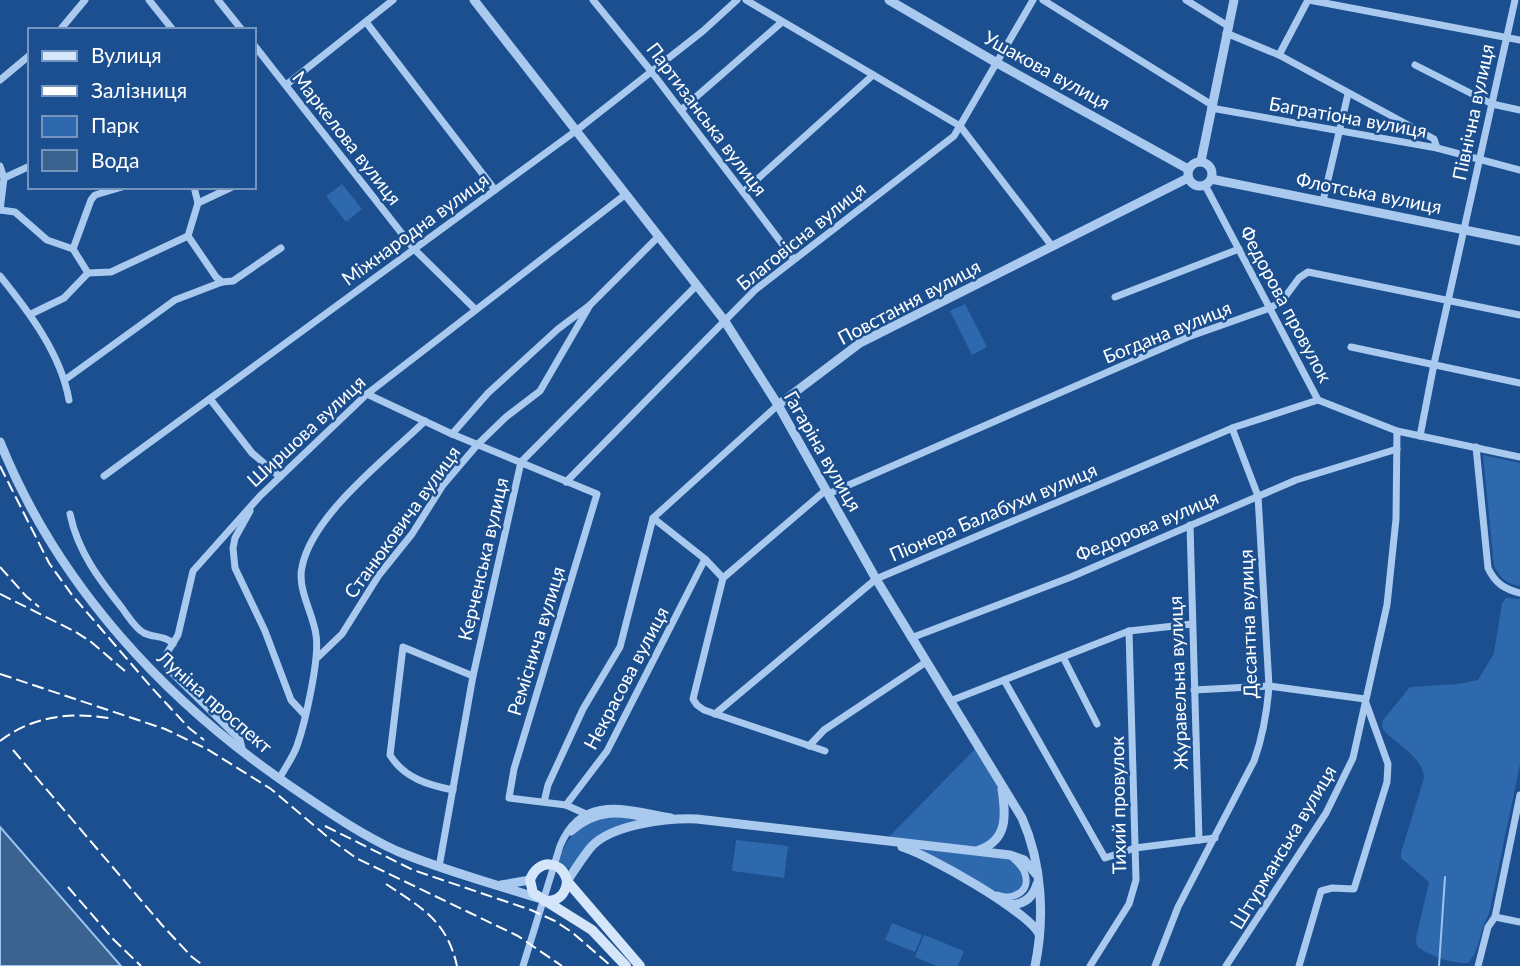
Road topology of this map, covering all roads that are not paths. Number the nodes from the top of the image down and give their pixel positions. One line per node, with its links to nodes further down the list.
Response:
1 (85, 0): 18 (street)
2 (149, 0): 19 (street)
3 (218, 0): 20 (street)
4 (393, 0): 16 (street)
5 (474, 0): 39 (street, Гагаріна вулиця)
6 (593, 0): 29 (street, Партизанська вулиця)
7 (737, 0): 29 (street, Міжнародна вулиця)
8 (746, 0): 17 (street)
9 (890, 0): 27 (street, Ушакова вулиця)
10 (1033, 0): 27 (street, Благовісна вулиця)
11 (1043, 0): 35 (street)
12 (1186, 0): 21 (street)
13 (1234, 0): 21 (street)
14 (1309, 0): 22 (street); 25 (street)
15 (1515, 0): 22 (street, Північна вулиця)
16 (366, 22): 32 (street); 53 (street)
17 (782, 22): 30 (street); 36 (street)
18 (62, 28)
19 (171, 28)
20 (240, 28)
21 (1227, 29): 25 (street); 35 (street)
22 (1506, 37): 23 (street); 34 (street, Північна вулиця)
23 (1520, 40)
24 (256, 48): 32 (street, Маркелова вулиця)
25 (1279, 55): 33 (street)
26 (28, 57): 31 (street)
27 (997, 63): 38 (street, Благовісна вулиця); 47 (street, Ушакова вулиця)
28 (1415, 65): 34 (street)
29 (651, 71): 36 (street, Партизанська вулиця); 39 (street, Міжнародна вулиця)
30 (873, 75): 38 (street); 54 (street)
31 (0, 80)
32 (286, 85): 67 (street, Маркелова вулиця)
33 (1348, 94): 40 (street); 41 (street)
34 (1492, 104): 37 (street); 42 (street, Північна вулиця)
35 (1212, 106): 40 (street, Багратіона вулиця); 43 (street)
36 (681, 110): 54 (street, Партизанська вулиця)
37 (1520, 110)
38 (960, 126): 63 (street); 68 (street, Благовісна вулиця)
39 (577, 130): 53 (street, Міжнародна вулиця); 55 (street, Гагаріна вулиця)
40 (1339, 131): 41 (street, Багратіона вулиця); 56 (street)
41 (1437, 148): 42 (street, Багратіона вулиця)
42 (1478, 160): 46 (street, Багратіона вулиця); 59 (street, Північна вулиця)
43 (1201, 162): 47 (street); 49 (street)
44 (0, 166): 48 (street)
45 (28, 167): 48 (street)
46 (1520, 170)
47 (1188, 174): 49 (street); 63 (street, Повстання вулиця)
48 (4, 178): 58 (street)
49 (1208, 182): 56 (street, Флотська вулиця); 66 (street, Федорова провулок)
50 (115, 189): 65 (street)
51 (194, 189): 57 (street)
52 (228, 189): 57 (street)
53 (495, 190): 67 (street, Міжнародна вулиця)
54 (743, 192): 68 (street, Партизанська вулиця)
55 (626, 194): 61 (street, Гагаріна вулиця); 77 (street, Ширшова вулиця)
56 (1323, 201): 59 (street, Флотська вулиця)
57 (198, 203): 60 (street)
58 (0, 210): 65 (street)
59 (1464, 229): 62 (street, Флотська вулиця); 74 (street, Північна вулиця)
60 (188, 236): 69 (street); 71 (street)
61 (659, 236): 72 (street, Гагаріна вулиця); 75 (street, Станюковича вулиця)
62 (1520, 241)
63 (1052, 246): 89 (street, Повстання вулиця)
64 (281, 248): 71 (street)
65 (73, 249): 69 (street)
66 (1239, 249): 73 (street); 76 (street, Федорова провулок)
67 (414, 250): 77 (street, Маркелова вулиця); 86 (street, Міжнародна вулиця)
68 (793, 258): 80 (street, Благовісна вулиця)
69 (88, 273): 78 (street)
70 (0, 276): 78 (street)
71 (222, 282): 83 (street)
72 (697, 285): 80 (street, Гагаріна вулиця); 100 (street, Керченська вулиця)
73 (1115, 297)
74 (1448, 300): 76 (street, Богдана вулиця); 79 (street, Богдана вулиця); 82 (street, Північна вулиця)
75 (590, 304): 93 (street, Станюковича вулиця); 96 (street, Станюковича вулиця)
76 (1270, 308): 88 (street, Федорова провулок); 104 (street, Богдана вулиця)
77 (475, 309): 85 (street, Ширшова вулиця)
78 (31, 314): 83 (street)
79 (1520, 315)
80 (724, 320): 89 (street, Гагаріна вулиця); 103 (street, Благовісна вулиця)
81 (1351, 346): 82 (street)
82 (1434, 364): 84 (street); 94 (street, Північна вулиця)
83 (66, 379): 87 (street)
84 (1520, 383)
85 (367, 394): 90 (street); 102 (street, Ширшова вулиця)
86 (210, 399): 101 (street, Міжнародна вулиця); 102 (street)
87 (69, 400)
88 (1318, 400): 91 (street, Піонера Балабухи вулиця); 92 (street, Федорова провулок)
89 (778, 405): 104 (street, Гагаріна вулиця); 108 (street, Повстання вулиця)
90 (425, 421): 93 (street); 119 (street)
91 (1232, 428): 106 (street, Десантна вулиця); 112 (street, Піонера Балабухи вулиця)
92 (1397, 431): 94 (street); 98 (street)
93 (452, 433): 96 (street)
94 (1420, 436): 97 (street)
95 (0, 442): 132 (street, Луніна проспект)
96 (478, 444): 100 (street); 119 (street, Станюковича вулиця)
97 (1476, 447): 99 (street); 113 (street)
98 (1397, 449): 106 (street, Федорова вулиця); 125 (street)
99 (1520, 457)
100 (521, 462): 103 (street); 121 (street, Керченська вулиця)
101 (104, 475)
102 (280, 477): 105 (street, Ширшова вулиця)
103 (566, 482): 137 (street, Реміснича вулиця)
104 (827, 492): 111 (street, Богдана вулиця); 112 (street, Гагаріна вулиця)
105 (260, 496): 117 (street, Ширшова вулиця); 127 (street)
106 (1258, 496): 109 (street, Федорова вулиця); 123 (street, Десантна вулиця)
107 (70, 514): 117 (street)
108 (653, 519): 110 (street); 137 (street)
109 (1190, 525): 114 (street, Журавельна вулиця); 116 (street, Федорова вулиця)
110 (705, 559): 111 (street); 138 (street, Некрасова вулиця)
111 (723, 578): 128 (street)
112 (876, 579): 116 (street, Гагаріна вулиця); 128 (street, Піонера Балабухи вулиця)
113 (1520, 593)
114 (1192, 624): 115 (street); 124 (street, Журавельна вулиця)
115 (1129, 631): 118 (street); 147 (street, Тихий провулок)
116 (911, 638): 120 (street, Гагаріна вулиця)
117 (173, 644): 132 (street, Ширшова вулиця)
118 (1063, 657): 122 (street); 129 (street)
119 (317, 658): 127 (street)
120 (926, 662): 126 (street, Гагаріна вулиця); 130 (street)
121 (473, 676): 135 (street, Керченська вулиця); 135 (street)
122 (1004, 680): 126 (street); 147 (street)
123 (1269, 687): 124 (street); 125 (street); 143 (street, Десантна вулиця)
124 (1194, 690): 144 (street, Журавельна вулиця)
125 (1365, 699): 169 (street, Штурманська вулиця); 170 (street)
126 (950, 701): 134 (street, Гагаріна вулиця)
127 (304, 714): 133 (street)
128 (715, 714): 130 (street)
129 (1097, 724)
130 (809, 746): 131 (street)
131 (825, 751)
132 (244, 753): 133 (street, Луніна проспект)
133 (279, 779): 150 (street, Луніна проспект)
134 (1002, 784): 148 (street); 153 (street, Гагаріна вулиця)
135 (453, 790): 150 (street, Керченська вулиця)
136 (1520, 795): 139 (street)
137 (544, 803): 138 (street)
138 (566, 805): 140 (street)
139 (1519, 806): 160 (street)
140 (586, 814): 141 (street); 146 (street)
141 (678, 819): 142 (street); 145 (street)
142 (660, 821): 146 (street); 151 (street)
143 (1215, 838): 144 (street); 168 (street, Десантна вулиця)
144 (1199, 840): 147 (street)
145 (873, 841): 148 (street); 156 (street)
146 (560, 846): 163 (street)
147 (1135, 848): 167 (street, Тихий провулок)
148 (977, 850): 149 (street)
149 (1010, 855): 153 (street); 156 (street)
150 (439, 867): 157 (street, Луніна проспект)
151 (576, 869): 152 (street); 155 (street)
152 (562, 870): 154 (main road); 155 (main road)
153 (1038, 878): 159 (street); 162 (street, Гагаріна вулиця)
154 (530, 880): 157 (street, Луніна проспект); 158 (main road)
155 (567, 881): 158 (main road); 165 (main road)
156 (968, 881): 159 (street)
157 (499, 886): 158 (street, Луніна проспект)
158 (541, 900): 164 (main road, Луніна проспект)
159 (1001, 902): 162 (street)
160 (1495, 917): 161 (street); 171 (street)
161 (1520, 922)
162 (1040, 935): 166 (street, Гагаріна вулиця)
163 (523, 966)
164 (626, 966)
165 (640, 966)
166 (1035, 966)
167 (1090, 966)
168 (1155, 966)
169 (1226, 966)
170 (1299, 966)
171 (1478, 966)

